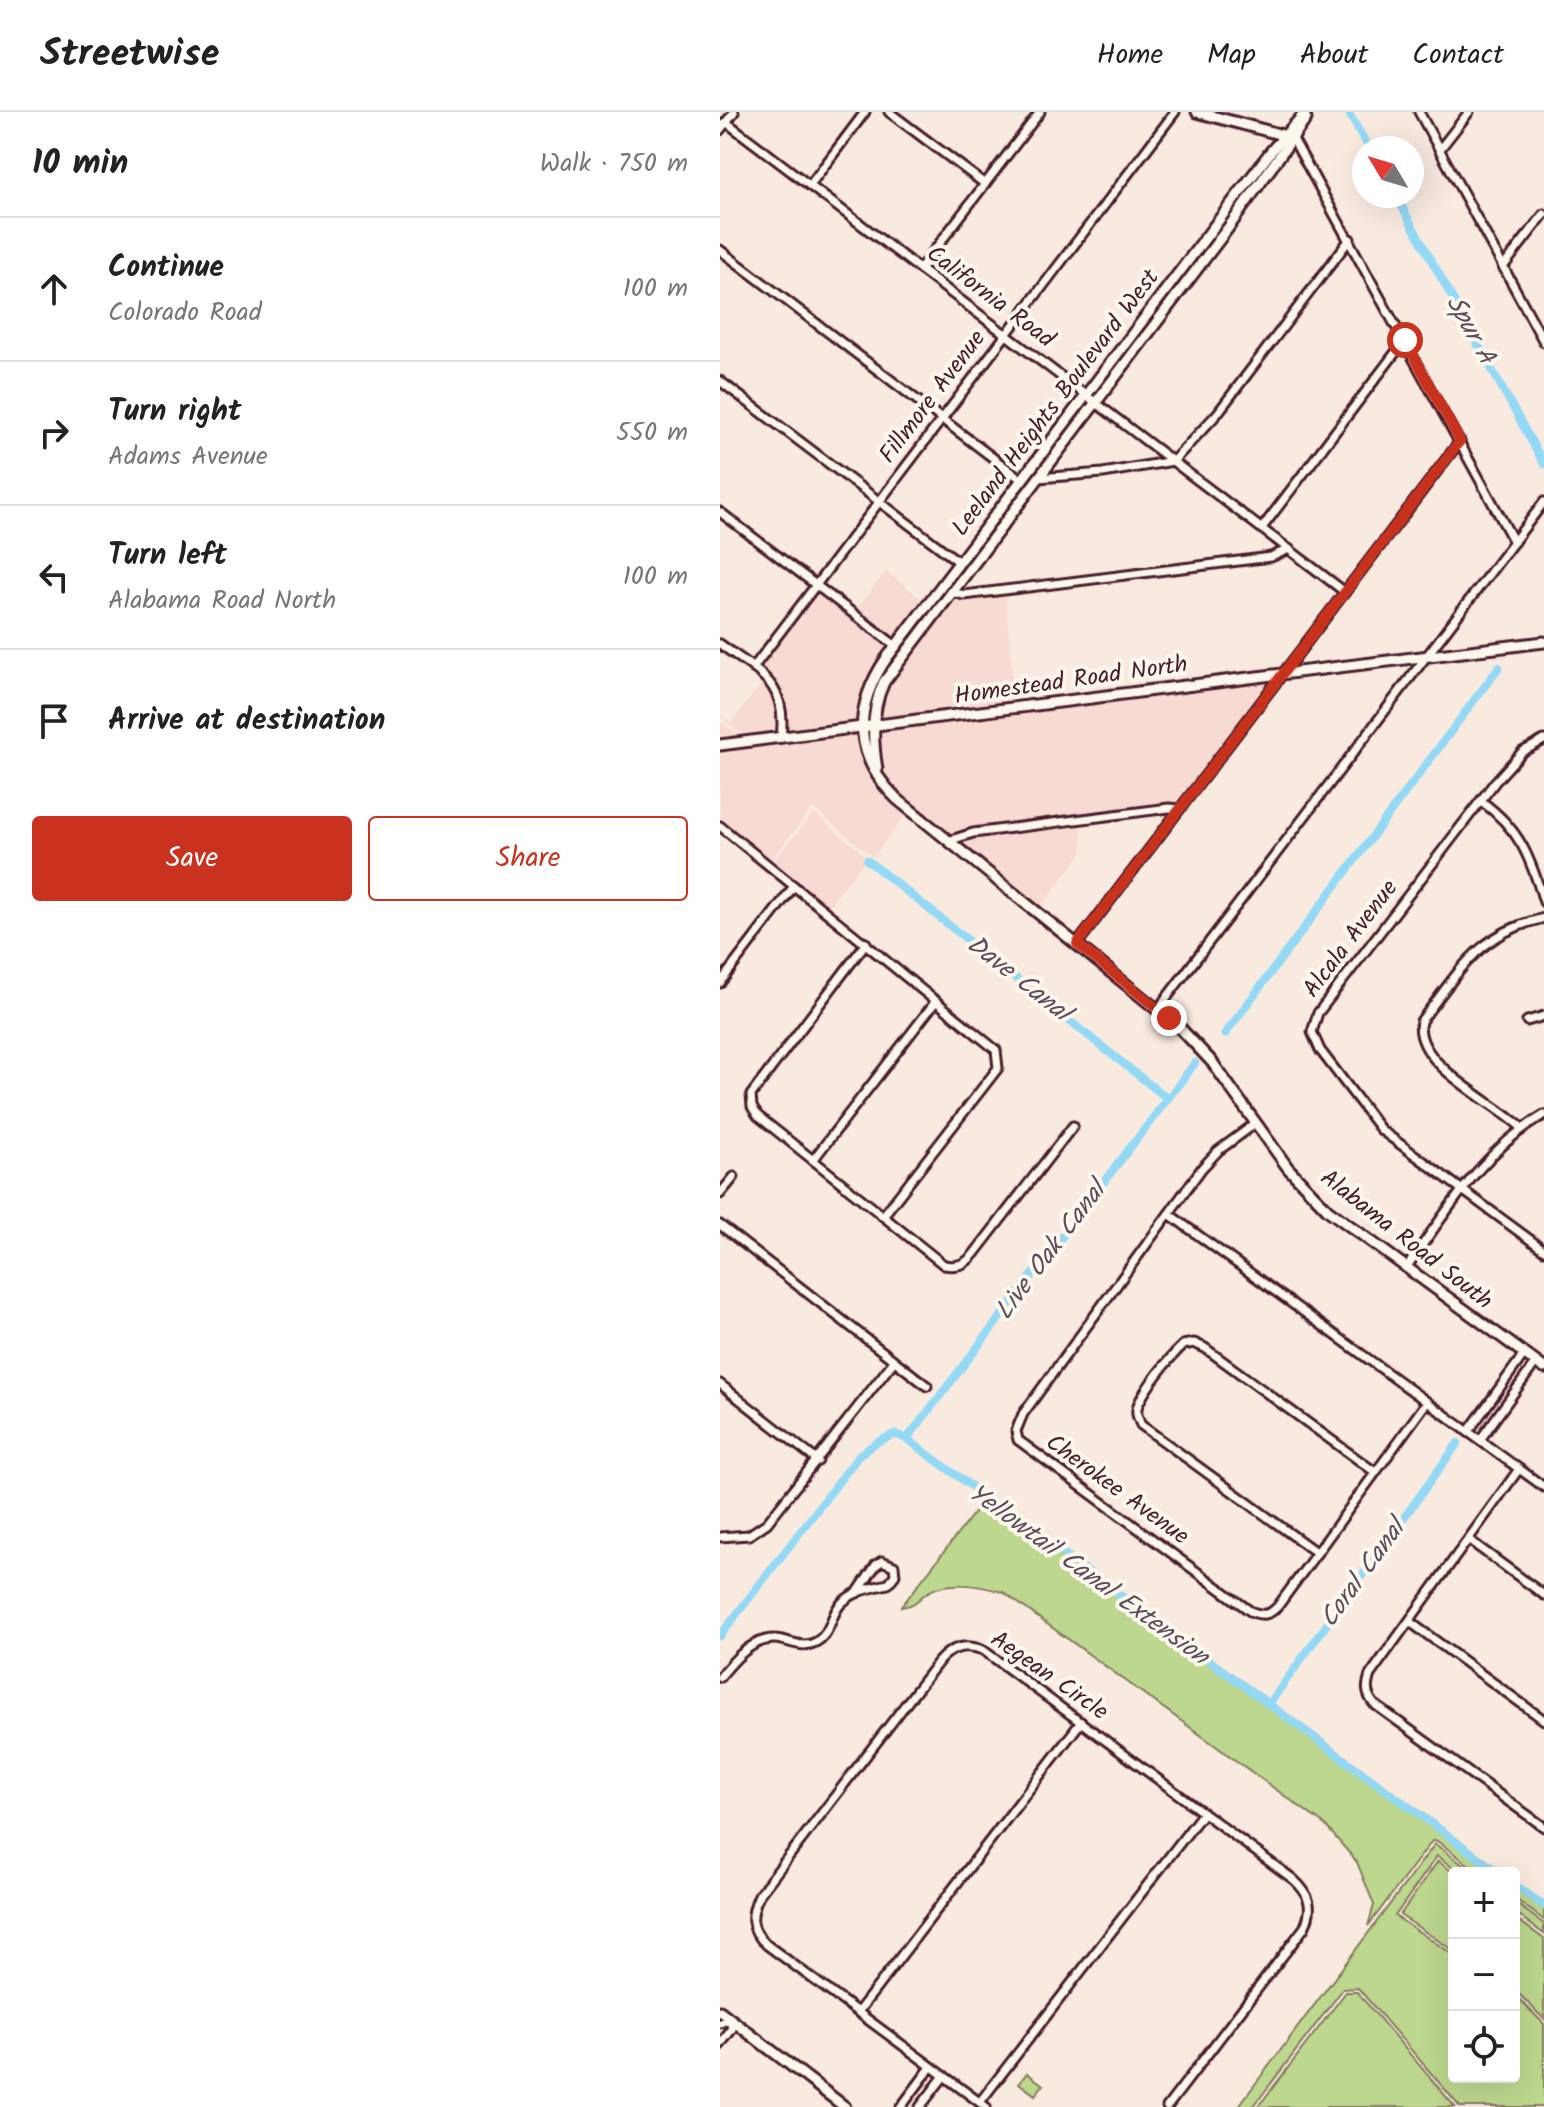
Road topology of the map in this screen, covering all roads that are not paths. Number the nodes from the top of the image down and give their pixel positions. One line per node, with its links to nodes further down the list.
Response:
1 (734, 112): 10 (street)
2 (865, 112): 15 (street)
3 (889, 112): 14 (street)
4 (1040, 112): 14 (street)
5 (1175, 112): 21 (street, Fillmore Avenue)
6 (1197, 112): 12 (main road)
7 (1308, 112): 12 (main road, Leeland Heights Boulevard West)
8 (1419, 112): 13 (street)
9 (1469, 112): 13 (street)
10 (726, 122): 11 (street); 15 (street, California Road)
11 (720, 130)
12 (1289, 137): 17 (street); 25 (main road, Leeland Heights Boulevard West); 26 (main road, Leeland Heights Boulevard West)
13 (1440, 149): 19 (street)
14 (985, 184): 20 (street)
15 (810, 185): 20 (street, California Road)
16 (1544, 214): 19 (street)
17 (1350, 239): 22 (street); 29 (street)
18 (720, 250): 27 (street)
19 (1503, 267): 23 (street)
20 (920, 269): 21 (street, California Road)
21 (1006, 334): 25 (street, California Road); 27 (street, Fillmore Avenue)
22 (1405, 340): 28 (street); 35 (street)
23 (1544, 342)
24 (720, 381): 32 (street)
25 (1086, 395): 26 (street, California Road); 31 (main road, Leeland Heights Boulevard West)
26 (1095, 402): 29 (street, California Road); 30 (main road, Leeland Heights Boulevard West)
27 (942, 419): 31 (street); 32 (street, Fillmore Avenue)
28 (1460, 441): 36 (street); 41 (street)
29 (1173, 461): 30 (street); 35 (street, California Road)
30 (1038, 478): 40 (main road, Leeland Heights Boulevard West)
31 (1022, 480): 38 (main road, Leeland Heights Boulevard West)
32 (878, 502): 38 (street); 39 (street, Fillmore Avenue)
33 (1544, 502): 36 (street)
34 (720, 512): 39 (street)
35 (1262, 528): 37 (street, California Road)
36 (1514, 542): 45 (street)
37 (1289, 549): 40 (street); 41 (street, California Road)
38 (959, 562): 44 (main road, Leeland Heights Boulevard West)
39 (816, 585): 44 (street); 46 (street, Fillmore Avenue)
40 (951, 592): 48 (main road, Leeland Heights Boulevard West)
41 (1345, 592): 47 (street)
42 (1544, 642): 45 (main road, Homestead Road North)
43 (720, 644): 46 (street)
44 (896, 646): 49 (main road, Leeland Heights Boulevard West)
45 (1427, 655): 47 (main road, Homestead Road North); 65 (street)
46 (753, 668): 50 (street)
47 (1282, 673): 48 (main road, Homestead Road North); 55 (street)
48 (874, 728): 49 (main road, Homestead Road North); 53 (main road, Leeland Heights Boulevard West)
49 (863, 729): 50 (main road, Homestead Road North); 53 (main road)
50 (781, 738): 52 (main road, Homestead Road North)
51 (1544, 740): 54 (street, Alcala Avenue)
52 (720, 745)
53 (879, 777): 57 (main road, Alabama Road South)
54 (1481, 801): 59 (street); 74 (street, Alcala Avenue)
55 (1180, 809): 57 (street); 62 (street)
56 (720, 826): 58 (street)
57 (948, 841): 62 (main road, Alabama Road South)
58 (794, 886): 61 (street); 63 (street)
59 (1544, 902)
60 (1544, 918): 71 (street)
61 (866, 943): 64 (street); 72 (street)
62 (1077, 944): 65 (main road, Alabama Road South)
63 (720, 983)
64 (936, 1001): 72 (street); 77 (street)
65 (1158, 1009): 69 (main road, Alabama Road South)
66 (1544, 1016): 67 (street)
67 (1527, 1021)
68 (1544, 1115): 71 (street)
69 (1256, 1123): 76 (street, Cherokee Avenue); 81 (main road, Alabama Road South)
70 (1073, 1126): 77 (street)
71 (1522, 1128): 74 (street)
72 (813, 1160): 77 (street)
73 (734, 1177): 75 (street)
74 (1462, 1191): 80 (street, Alcala Avenue); 81 (street)
75 (720, 1194)
76 (1169, 1214): 87 (street); 96 (street, Cherokee Avenue)
77 (883, 1216)
78 (720, 1225): 83 (street)
79 (1544, 1236): 80 (street)
80 (1540, 1248)
81 (1406, 1268): 82 (main road, Alabama Road South)
82 (1524, 1354): 84 (main road, Alabama Road South); 88 (street)
83 (894, 1361): 86 (street); 90 (street)
84 (1540, 1365): 89 (street)
85 (720, 1384): 90 (street)
86 (927, 1386)
87 (1427, 1402): 88 (street); 92 (street, Cherokee Avenue)
88 (1468, 1432): 89 (street)
89 (1480, 1440): 91 (street)
90 (818, 1461): 94 (street)
91 (1519, 1469): 93 (street); 95 (street)
92 (1375, 1472): 96 (street, Cherokee Avenue); 96 (street)
93 (1544, 1487)
94 (720, 1537)
95 (1469, 1540): 98 (street); 99 (street)
96 (1317, 1553)
97 (857, 1593): 97 (street); 100 (street)
98 (1544, 1595)
99 (1410, 1622): 101 (street); 104 (street)
100 (720, 1677)
101 (1544, 1720)
102 (1081, 1722): 103 (street, Aegean Circle); 106 (street); 106 (street, Aegean Circle)
103 (1203, 1813): 112 (street); 117 (street, Aegean Circle)
104 (1544, 1827)
105 (720, 2011): 107 (main road)
106 (858, 2012): 109 (street, Aegean Circle)
107 (725, 2021): 108 (street); 111 (main road)
108 (720, 2045)
109 (931, 2067): 110 (street, Aegean Circle); 115 (street)
110 (944, 2076): 112 (street, Aegean Circle); 116 (street)
111 (835, 2098): 113 (main road); 114 (main road)
112 (983, 2105)
113 (845, 2107)
114 (854, 2107)
115 (901, 2107)
116 (920, 2107)
117 (1167, 2107)

